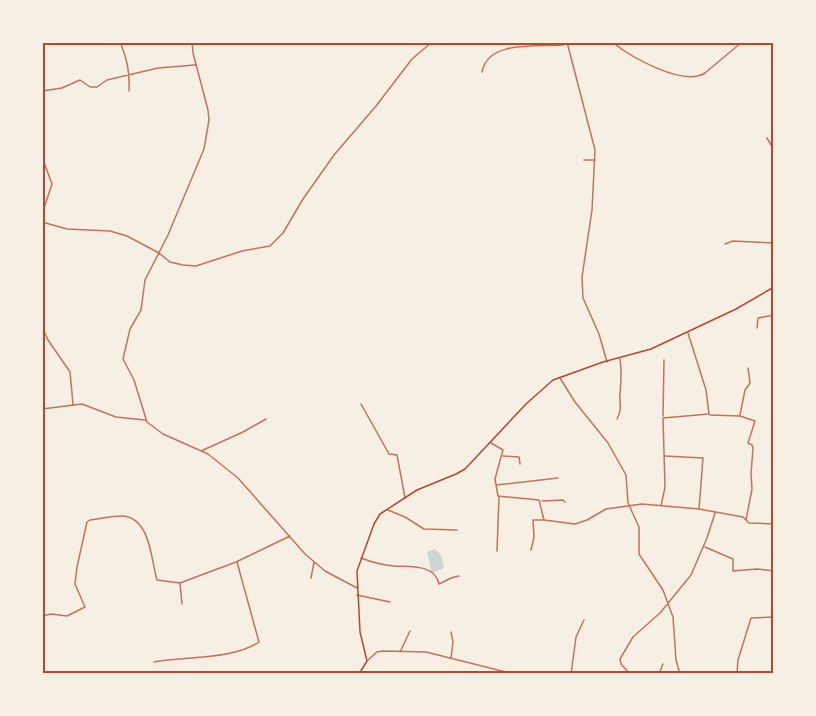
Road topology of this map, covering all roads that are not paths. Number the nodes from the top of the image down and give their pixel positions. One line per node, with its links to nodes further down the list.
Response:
1 (120, 42): 9 (street)
2 (192, 42): 7 (street)
3 (432, 42): 21 (street)
4 (568, 42): 8 (street); 16 (street)
5 (612, 42): 6 (street)
6 (741, 42)
7 (196, 65): 9 (street); 21 (street)
8 (482, 72)
9 (130, 75): 10 (street); 11 (street)
10 (42, 91)
11 (129, 91)
12 (767, 138): 13 (street)
13 (774, 150)
14 (42, 157): 17 (street)
15 (584, 160): 16 (street)
16 (596, 160): 29 (street)
17 (42, 214)
18 (42, 222): 21 (street)
19 (774, 243): 20 (street)
20 (725, 244)
21 (159, 253): 40 (street)
22 (774, 287): 26 (main road)
23 (774, 315): 25 (street)
24 (42, 327): 32 (street)
25 (757, 328)
26 (688, 332): 27 (main road); 35 (street)
27 (620, 359): 29 (main road); 39 (street)
28 (664, 360): 37 (street)
29 (607, 362): 31 (main road)
30 (748, 368): 36 (street)
31 (560, 378): 41 (main road); 52 (street)
32 (73, 404): 34 (street); 40 (street)
33 (361, 404): 49 (street)
34 (42, 409)
35 (709, 414): 36 (street); 37 (street)
36 (740, 416): 58 (street)
37 (663, 418): 44 (street)
38 (266, 419): 42 (street)
39 (617, 419)
40 (146, 420): 42 (street)
41 (490, 443): 43 (street); 49 (main road)
42 (200, 451): 61 (street)
43 (502, 456): 45 (street); 47 (street)
44 (664, 456): 53 (street); 54 (street)
45 (520, 464)
46 (558, 478): 47 (street)
47 (495, 485): 48 (street)
48 (499, 496): 50 (street); 64 (street)
49 (405, 498): 55 (main road)
50 (541, 501): 51 (street); 57 (street)
51 (565, 502)
52 (630, 506): 53 (street); 57 (street); 75 (street)
53 (661, 506): 54 (street)
54 (699, 509): 56 (street)
55 (388, 510): 60 (street); 65 (main road)
56 (715, 512): 58 (street); 62 (street)
57 (544, 520): 63 (street)
58 (746, 521): 59 (street)
59 (774, 524)
60 (457, 530)
61 (290, 536): 66 (street); 67 (street)
62 (704, 547): 68 (street); 75 (street)
63 (531, 550)
64 (497, 551)
65 (361, 558): 69 (street); 72 (main road)
66 (314, 561): 70 (street); 72 (street)
67 (236, 562): 71 (street); 85 (street)
68 (774, 571)
69 (459, 576)
70 (311, 578)
71 (180, 583): 76 (street); 77 (street)
72 (357, 588): 73 (main road)
73 (357, 595): 74 (street); 84 (main road)
74 (390, 602)
75 (668, 602): 92 (street); 94 (street)
76 (182, 604)
77 (42, 616)
78 (774, 617): 95 (street)
79 (584, 620): 91 (street)
80 (410, 631): 82 (street)
81 (451, 632): 83 (street)
82 (399, 653): 83 (street); 84 (street)
83 (451, 658): 87 (street)
84 (367, 661): 88 (main road)
85 (154, 662)
86 (663, 664): 93 (street)
87 (490, 668): 89 (street); 90 (street)
88 (359, 674)
89 (489, 674)
90 (514, 674)
91 (570, 674)
92 (630, 674)
93 (659, 674)
94 (680, 674)
95 (736, 674)

